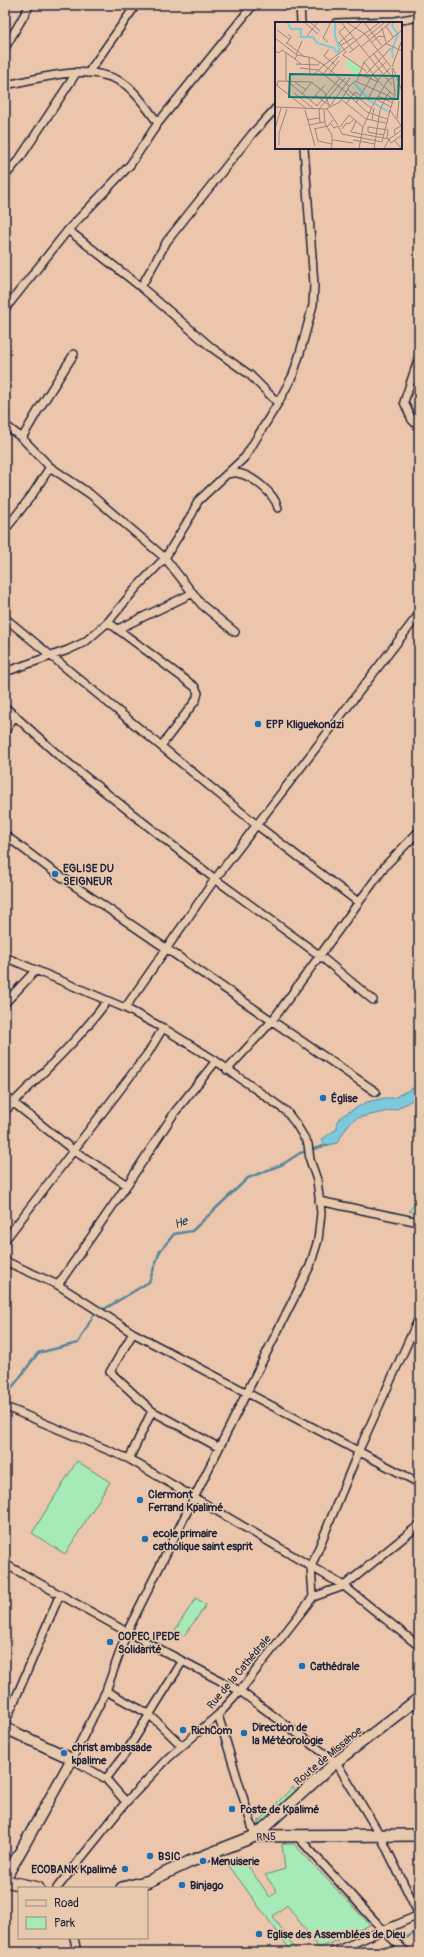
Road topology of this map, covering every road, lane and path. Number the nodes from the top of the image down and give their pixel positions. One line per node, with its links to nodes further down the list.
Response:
1 (30, 5): 8 (street)
2 (136, 5): 10 (street)
3 (253, 5): 13 (street)
4 (300, 5): 6 (street)
5 (419, 17): 7 (street)
6 (301, 22)
7 (366, 22)
8 (5, 48)
9 (78, 72): 10 (street); 11 (street); 15 (street)
10 (88, 73): 13 (street)
11 (5, 85)
12 (275, 109): 17 (street)
13 (158, 123): 16 (street)
14 (304, 149): 21 (street)
15 (5, 176)
16 (68, 230): 17 (street); 18 (street)
17 (141, 287): 21 (street)
18 (5, 309)
19 (74, 354): 24 (street)
20 (419, 357): 23 (street)
21 (278, 403): 26 (street)
22 (5, 425): 24 (street)
23 (419, 427)
24 (22, 438): 25 (street)
25 (50, 467): 28 (street); 29 (street)
26 (227, 474): 27 (street); 29 (street)
27 (278, 508)
28 (5, 530)
29 (165, 558): 30 (street); 33 (street)
30 (193, 593): 34 (street); 35 (street)
31 (419, 614): 42 (street)
32 (5, 618): 36 (street)
33 (108, 622): 34 (street); 36 (street)
34 (118, 629): 41 (street)
35 (235, 632)
36 (49, 656): 37 (street); 41 (street)
37 (5, 672)
38 (5, 707): 39 (street)
39 (15, 715): 40 (street); 45 (street)
40 (5, 732)
41 (161, 746): 42 (street)
42 (258, 826): 45 (street); 46 (street)
43 (419, 831): 46 (street)
44 (5, 835): 47 (street)
45 (215, 879): 47 (street); 48 (street)
46 (358, 902): 48 (street)
47 (166, 947): 54 (street); 55 (street)
48 (319, 955): 51 (street); 55 (street)
49 (5, 957): 50 (street)
50 (36, 970): 52 (street); 53 (street)
51 (373, 1000)
52 (108, 1001): 54 (street); 61 (street)
53 (5, 1003)
54 (125, 1008): 56 (street)
55 (272, 1021): 58 (street); 59 (street)
56 (163, 1028): 57 (street); 63 (street)
57 (216, 1061): 58 (street); 64 (street)
58 (227, 1070): 65 (street)
59 (376, 1092)
60 (5, 1096): 61 (street)
61 (14, 1101): 62 (street); 63 (street)
62 (5, 1111)
63 (73, 1150): 64 (street); 67 (street)
64 (127, 1185): 69 (street)
65 (319, 1201): 66 (street); 73 (street)
66 (419, 1222)
67 (5, 1240)
68 (5, 1261): 69 (street)
69 (58, 1285): 72 (street)
70 (419, 1318): 71 (street)
71 (417, 1330): 77 (street)
72 (133, 1333): 73 (street); 75 (street)
73 (247, 1392): 76 (street); 77 (street)
74 (6, 1407): 78 (street)
75 (152, 1411): 76 (street); 78 (street)
76 (218, 1447): 80 (street)
77 (359, 1450): 79 (street); 83 (street)
78 (129, 1459): 80 (street)
79 (419, 1483)
80 (195, 1498): 83 (street); 87 (street)
81 (419, 1525): 84 (street)
82 (5, 1564): 85 (street)
83 (312, 1567): 84 (street); 86 (street)
84 (344, 1586): 86 (street); 88 (street)
85 (60, 1594): 87 (street); 95 (street)
86 (312, 1597): 90 (street, Rue de la Cathédrale)
87 (127, 1632): 89 (street); 91 (street)
88 (419, 1646)
89 (182, 1662): 90 (street); 93 (street)
90 (240, 1690): 94 (street, Rue de la Cathédrale); 99 (street)
91 (106, 1691): 93 (street); 98 (street)
92 (419, 1698): 99 (main road, Route de Missahoe)
93 (149, 1714): 97 (street); 100 (street)
94 (218, 1715): 97 (street, Rue de la Cathédrale); 104 (street)
95 (5, 1723)
96 (5, 1728): 98 (main road)
97 (182, 1746): 101 (street, Rue de la Cathédrale)
98 (72, 1759): 100 (street); 106 (main road)
99 (336, 1762): 103 (street); 104 (main road, Route de Missahoe)
100 (106, 1779): 101 (street)
101 (126, 1802): 108 (street, Rue de la Cathédrale)
102 (419, 1834): 103 (main road, RN5 / RN5)
103 (380, 1835): 105 (main road, RN5 / RN5); 110 (street)
104 (255, 1836): 105 (main road, RN5 / RN5); 109 (main road, RN5 / RN5)
105 (298, 1836): 111 (street)
106 (5, 1880): 107 (main road)
107 (34, 1887)
108 (58, 1887)
109 (126, 1887)
110 (419, 1915): 111 (street)
111 (384, 1931): 114 (street); 115 (street)
112 (74, 1939): 113 (street)
113 (77, 1952)
114 (333, 1952)
115 (406, 1952)

